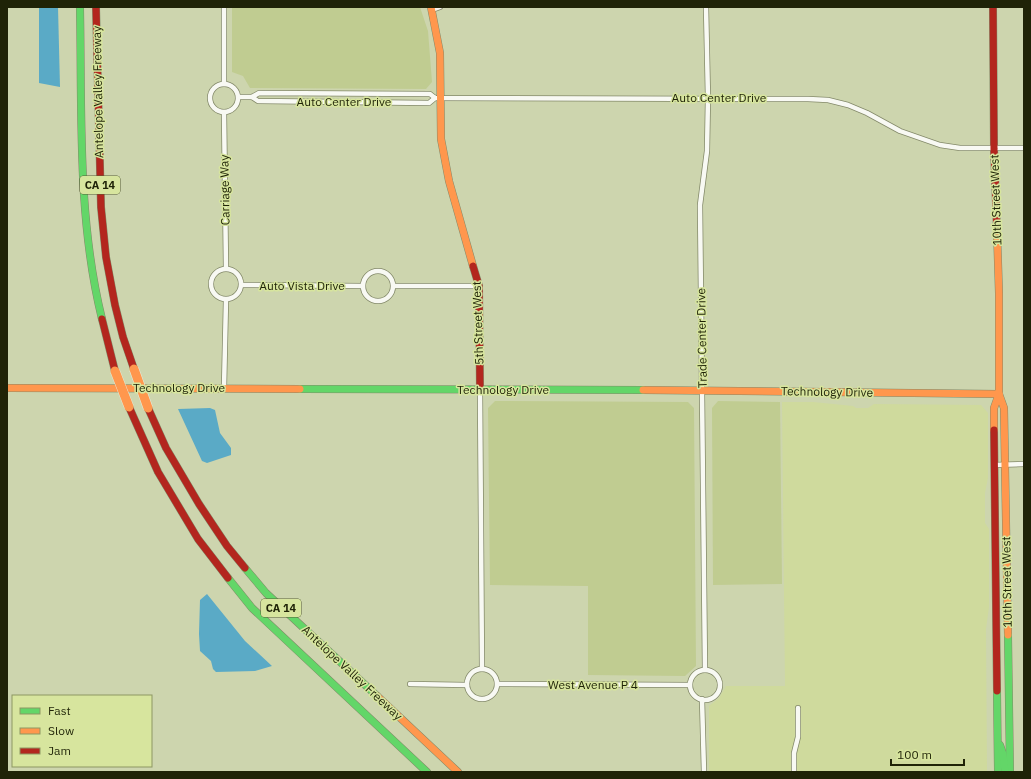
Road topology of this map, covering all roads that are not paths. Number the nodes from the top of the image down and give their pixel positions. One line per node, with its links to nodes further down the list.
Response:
1 (80, 7): 38 (main road, Antelope Valley Freeway / CA 14, bridge)
2 (96, 7): 39 (main road, Antelope Valley Freeway / CA 14, bridge)
3 (224, 7): 7 (street)
4 (706, 7): 11 (street, Trade Center Drive)
5 (993, 7): 14 (main road, 10th Street West)
6 (434, 8): 10 (main road, 5th Street West)
7 (224, 84): 8 (street); 12 (street)
8 (238, 97): 9 (street, Auto Center Drive); 12 (street)
9 (252, 97): 10 (street, Auto Center Drive); 10 (street, Auto Center Drive)
10 (438, 98): 11 (street, Auto Center Drive); 19 (main road, 5th Street West)
11 (708, 98): 14 (street, Auto Center Drive); 24 (street, Trade Center Drive)
12 (224, 112): 15 (street, Carriage Way)
13 (1024, 148): 14 (street, Auto Center Drive)
14 (994, 149): 25 (main road, 10th Street West)
15 (226, 268): 16 (street); 20 (street)
16 (242, 285): 17 (street, Auto Vista Drive); 20 (street)
17 (363, 286): 18 (street); 18 (street)
18 (394, 286): 19 (street)
19 (479, 286): 23 (main road, 5th Street West)
20 (226, 300): 22 (street)
21 (7, 388): 22 (main road, Technology Drive)
22 (224, 388): 23 (main road, Technology Drive)
23 (480, 390): 24 (main road, Technology Drive); 29 (street, 5th Street West)
24 (702, 390): 25 (main road, Technology Drive); 30 (street, Trade Center Drive)
25 (999, 394): 27 (main road, 10th Street West); 28 (main road, 10th Street West)
26 (1024, 464): 28 (street)
27 (994, 465): 28 (street); 37 (main road, 10th Street West)
28 (1004, 465): 44 (main road, 10th Street West)
29 (482, 670): 32 (street); 33 (street)
30 (705, 670): 34 (street); 35 (street)
31 (410, 684): 33 (street)
32 (497, 684): 33 (street); 34 (street, West Avenue P 4)
33 (467, 685)
34 (690, 685): 35 (street)
35 (702, 700): 40 (street)
36 (798, 708): 41 (street)
37 (998, 737): 42 (main road, 10th Street West); 43 (main road)
38 (427, 772)
39 (458, 772)
40 (704, 772)
41 (794, 772)
42 (998, 772)
43 (1004, 772)
44 (1010, 772)

